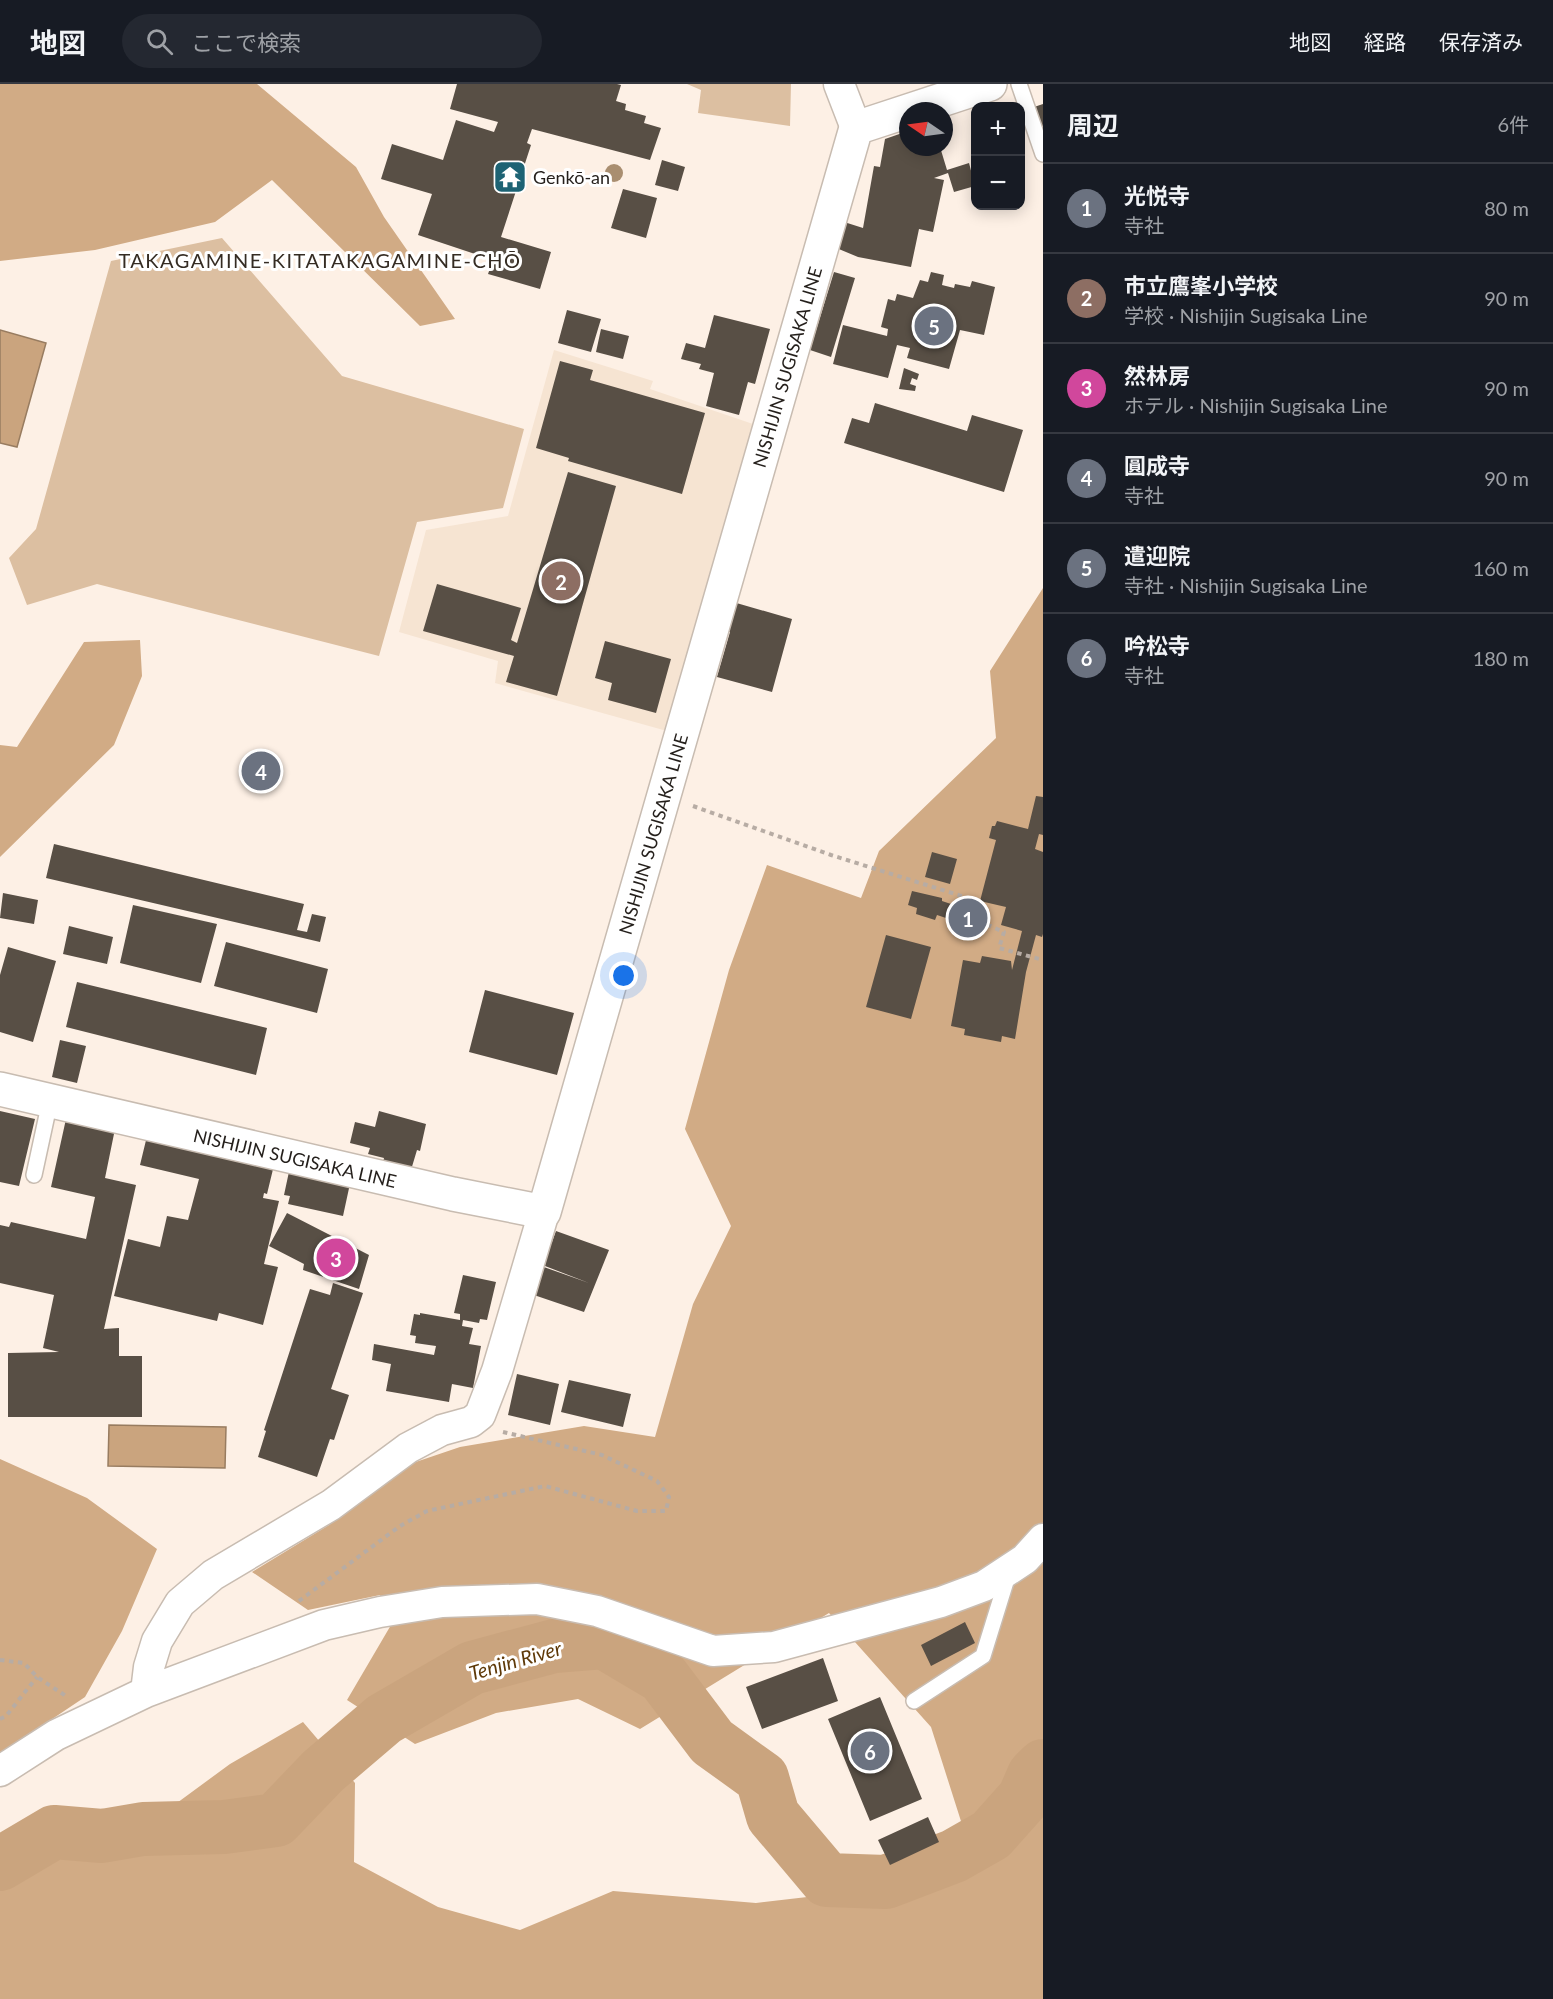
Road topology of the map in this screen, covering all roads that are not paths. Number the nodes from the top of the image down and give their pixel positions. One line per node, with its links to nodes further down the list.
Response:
1 (839, 84): 4 (street)
2 (990, 84): 4 (main road)
3 (1019, 84): 5 (lane)
4 (856, 128): 9 (main road, NISHIJIN SUGISAKA LINE)
5 (1043, 154)
6 (0, 1089): 7 (main road, NISHIJIN SUGISAKA LINE)
7 (50, 1101): 8 (lane); 9 (main road, NISHIJIN SUGISAKA LINE)
8 (34, 1175)
9 (544, 1212): 12 (street)
10 (1043, 1539): 11 (street)
11 (1010, 1569): 12 (street); 13 (lane)
12 (146, 1692): 14 (street)
13 (914, 1701)
14 (0, 1771)

